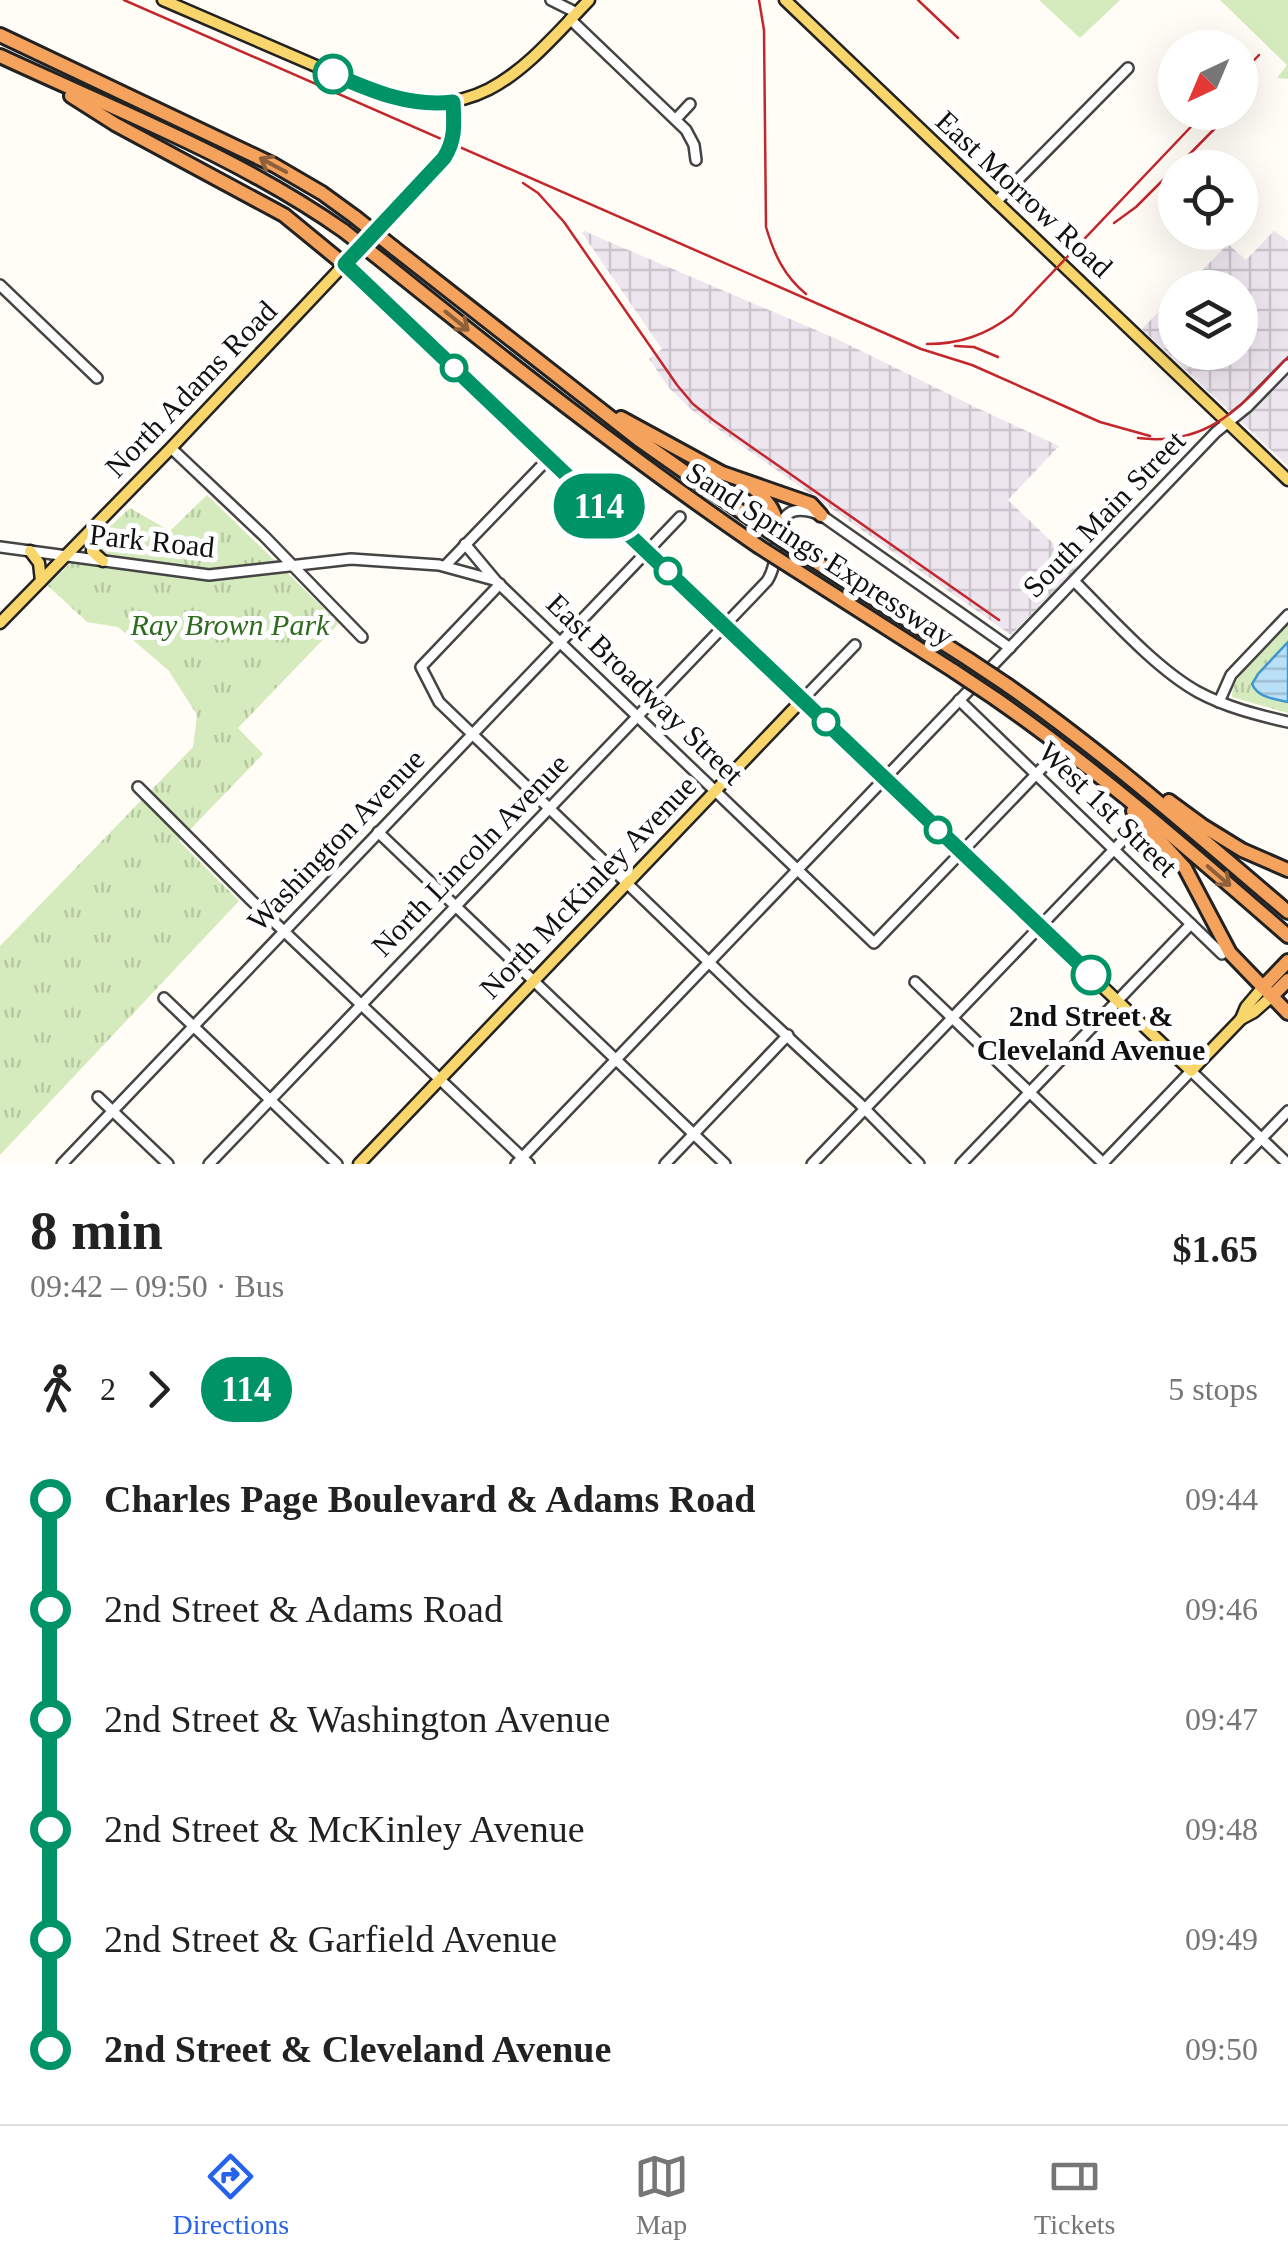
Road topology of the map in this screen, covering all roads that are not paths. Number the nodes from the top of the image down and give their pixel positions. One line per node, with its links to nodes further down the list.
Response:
1 (164, 0): 10 (main road)
2 (551, 0): 5 (street)
3 (589, 0): 5 (main road)
4 (785, 0): 14 (main road, East Morrow Road)
5 (573, 16): 10 (main road); 12 (street)
6 (0, 36): 19 (highway, Sand Springs Expressway, one-way to 6, bridge)
7 (0, 56): 8 (highway, Sand Springs Expressway)
8 (21, 66): 15 (highway); 59 (highway, Sand Springs Expressway, one-way to 59, bridge)
9 (1128, 68): 14 (street)
10 (453, 102): 15 (main road, North Adams Road)
11 (690, 104): 12 (street)
12 (676, 119): 13 (street)
13 (696, 160)
14 (996, 202): 20 (main road, East Morrow Road)
15 (345, 264): 21 (main road, North Adams Road); 22 (main road)
16 (0, 285): 18 (street)
17 (1288, 365): 20 (street, South Main Street)
18 (96, 378)
19 (576, 392): 24 (highway); 52 (highway, Sand Springs Expressway, bridge)
20 (1229, 423): 23 (main road, East Morrow Road); 37 (street, South Main Street)
21 (171, 448): 27 (main road, North Adams Road); 36 (street)
22 (549, 458): 29 (street); 32 (main road)
23 (1288, 480)
24 (746, 482): 25 (highway); 28 (highway)
25 (821, 515): 28 (street); 46 (street)
26 (680, 517): 32 (street, Washington Avenue)
27 (92, 529): 33 (main road, North Adams Road); 34 (main road)
28 (778, 530): 42 (street, North Lincoln Avenue)
29 (465, 544): 35 (street); 39 (street)
30 (0, 547): 31 (street, Park Road)
31 (30, 551): 33 (street, Park Road); 38 (main road)
32 (647, 551): 42 (main road); 44 (street, Washington Avenue)
33 (65, 556): 34 (street, Park Road); 38 (main road, North Adams Road)
34 (103, 561): 36 (street, Park Road)
35 (445, 566): 36 (street, Park Road); 39 (street, East Broadway Street)
36 (292, 567): 43 (street)
37 (1074, 581): 46 (street, South Main Street); 49 (street)
38 (41, 582): 41 (main road, North Adams Road)
39 (498, 583): 44 (street, East Broadway Street); 53 (street)
40 (1288, 614): 49 (street)
41 (0, 623)
42 (725, 625): 47 (main road); 50 (street, North Lincoln Avenue)
43 (362, 636)
44 (560, 643): 50 (street, East Broadway Street); 53 (street, Washington Avenue)
45 (854, 645): 47 (street, North McKinley Avenue)
46 (1010, 648): 48 (street, South Main Street)
47 (802, 700): 56 (main road); 58 (main road, North McKinley Avenue)
48 (959, 700): 55 (street, West 1st Street); 56 (street, South Main Street)
49 (1219, 702): 51 (street)
50 (637, 717): 58 (street, East Broadway Street); 60 (street, North Lincoln Avenue)
51 (1288, 722)
52 (1066, 726): 66 (highway); 69 (highway, Sand Springs Expressway)
53 (472, 734): 60 (street); 61 (street, Washington Avenue)
54 (1049, 762): 55 (street)
55 (1036, 774): 63 (street, West 1st Street); 64 (street)
56 (884, 778): 64 (main road); 65 (street, South Main Street)
57 (138, 788): 72 (street)
58 (715, 790): 65 (street, East Broadway Street); 67 (main road, North McKinley Avenue)
59 (1118, 790): 73 (highway, Sand Springs Expressway, one-way to 73); 80 (highway)
60 (549, 809): 67 (street); 68 (street, North Lincoln Avenue)
61 (378, 832): 68 (street); 72 (street, Washington Avenue)
62 (1126, 837): 63 (street)
63 (1114, 849): 70 (street, West 1st Street); 71 (street)
64 (962, 852): 65 (street, East Broadway Street); 71 (main road)
65 (797, 869): 76 (street, South Main Street)
66 (1288, 870)
67 (627, 884): 76 (street); 78 (main road, North McKinley Avenue)
68 (455, 906): 78 (street); 83 (street, North Lincoln Avenue)
69 (1288, 912)
70 (1192, 924): 74 (street, West 1st Street); 82 (street)
71 (1040, 927): 82 (main road); 85 (street)
72 (284, 930): 83 (street); 86 (street, Washington Avenue)
73 (1288, 936)
74 (1222, 954)
75 (1288, 961): 80 (highway)
76 (708, 962): 87 (street); 88 (street, South Main Street)
77 (1288, 980): 80 (highway)
78 (533, 981): 88 (street); 90 (main road, North McKinley Avenue)
79 (915, 982): 85 (street)
80 (1267, 992): 84 (highway); 89 (main road)
81 (164, 998): 86 (street)
82 (1117, 1001): 89 (main road); 91 (street)
83 (362, 1004): 90 (street); 93 (street, North Lincoln Avenue)
84 (1288, 1013)
85 (952, 1018): 91 (street); 94 (street)
86 (193, 1026): 93 (street); 96 (street, Washington Avenue)
87 (788, 1035): 94 (street); 97 (street)
88 (615, 1059): 97 (street); 99 (street, South Main Street)
89 (1191, 1071): 98 (street); 110 (street)
90 (440, 1079): 99 (street); 104 (main road, North McKinley Avenue)
91 (1029, 1092): 109 (street); 110 (street)
92 (98, 1097): 96 (street)
93 (270, 1100): 102 (street, North Lincoln Avenue); 103 (street)
94 (864, 1110): 107 (street); 108 (street)
95 (1288, 1110): 98 (street)
96 (113, 1112): 100 (street, Washington Avenue); 101 (street)
97 (694, 1134): 105 (street); 106 (street)
98 (1261, 1139): 111 (street); 112 (street)
99 (523, 1162)
100 (62, 1164)
101 (168, 1164)
102 (209, 1164)
103 (337, 1164)
104 (358, 1164)
105 (664, 1164)
106 (725, 1164)
107 (812, 1164)
108 (920, 1164)
109 (960, 1164)
110 (1103, 1164)
111 (1237, 1164)
112 (1288, 1164)

